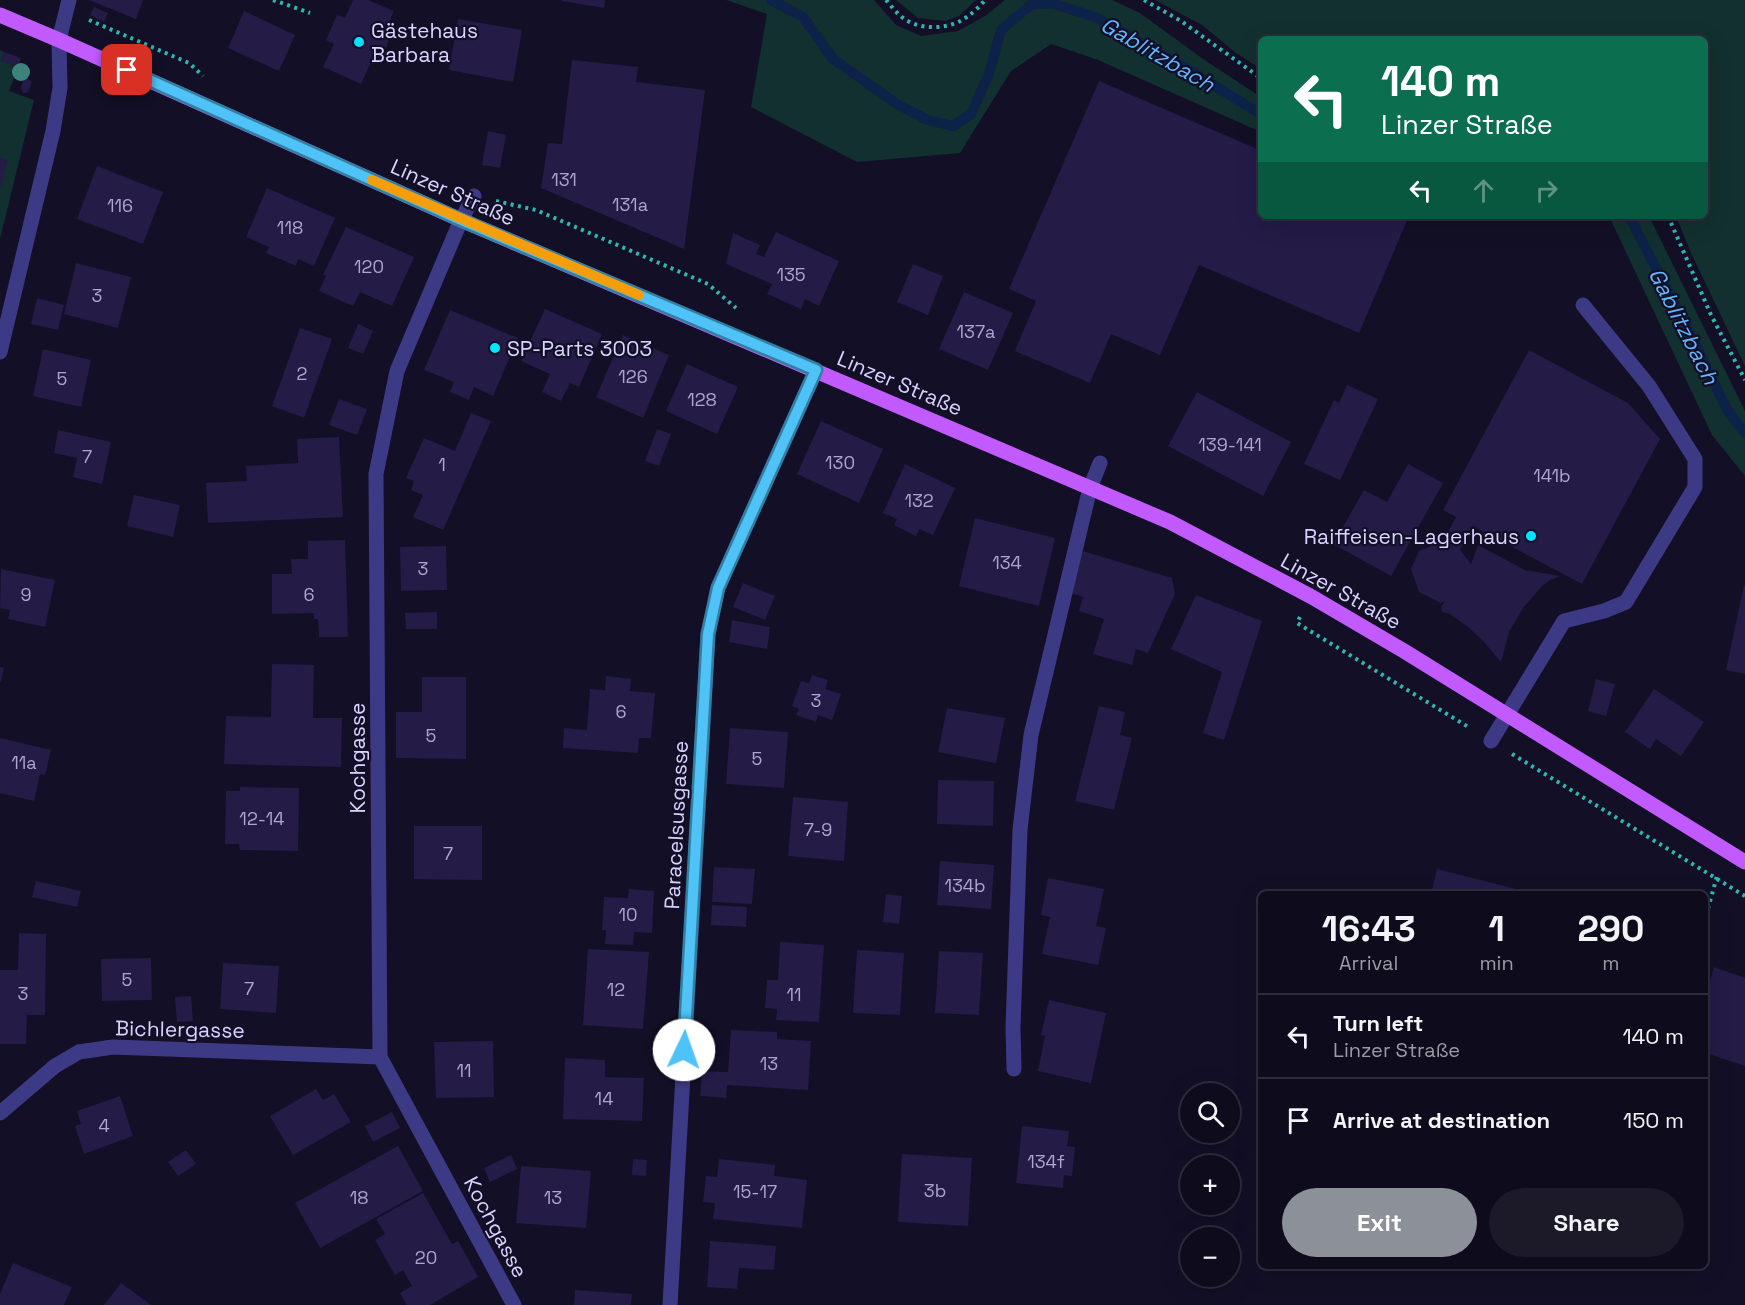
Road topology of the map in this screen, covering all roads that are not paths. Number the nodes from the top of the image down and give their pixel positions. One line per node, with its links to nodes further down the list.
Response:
1 (69, 0): 3 (street)
2 (0, 15): 3 (main road, Linzer Straße)
3 (59, 40): 5 (main road, Linzer Straße); 7 (street)
4 (474, 196): 5 (street, Kochgasse)
5 (461, 220): 8 (main road, Linzer Straße); 14 (street, Kochgasse)
6 (1583, 305): 11 (street)
7 (0, 352)
8 (816, 370): 10 (main road, Linzer Straße); 18 (street, Paracelsusgasse)
9 (1100, 464): 10 (street)
10 (1090, 488): 11 (main road, Linzer Straße); 15 (street)
11 (1507, 715): 12 (street); 13 (main road, Linzer Straße)
12 (1491, 741)
13 (1745, 862)
14 (380, 1057): 16 (street, Bichlergasse); 17 (street, Kochgasse)
15 (1014, 1069)
16 (0, 1113)
17 (514, 1305)
18 (670, 1305)

